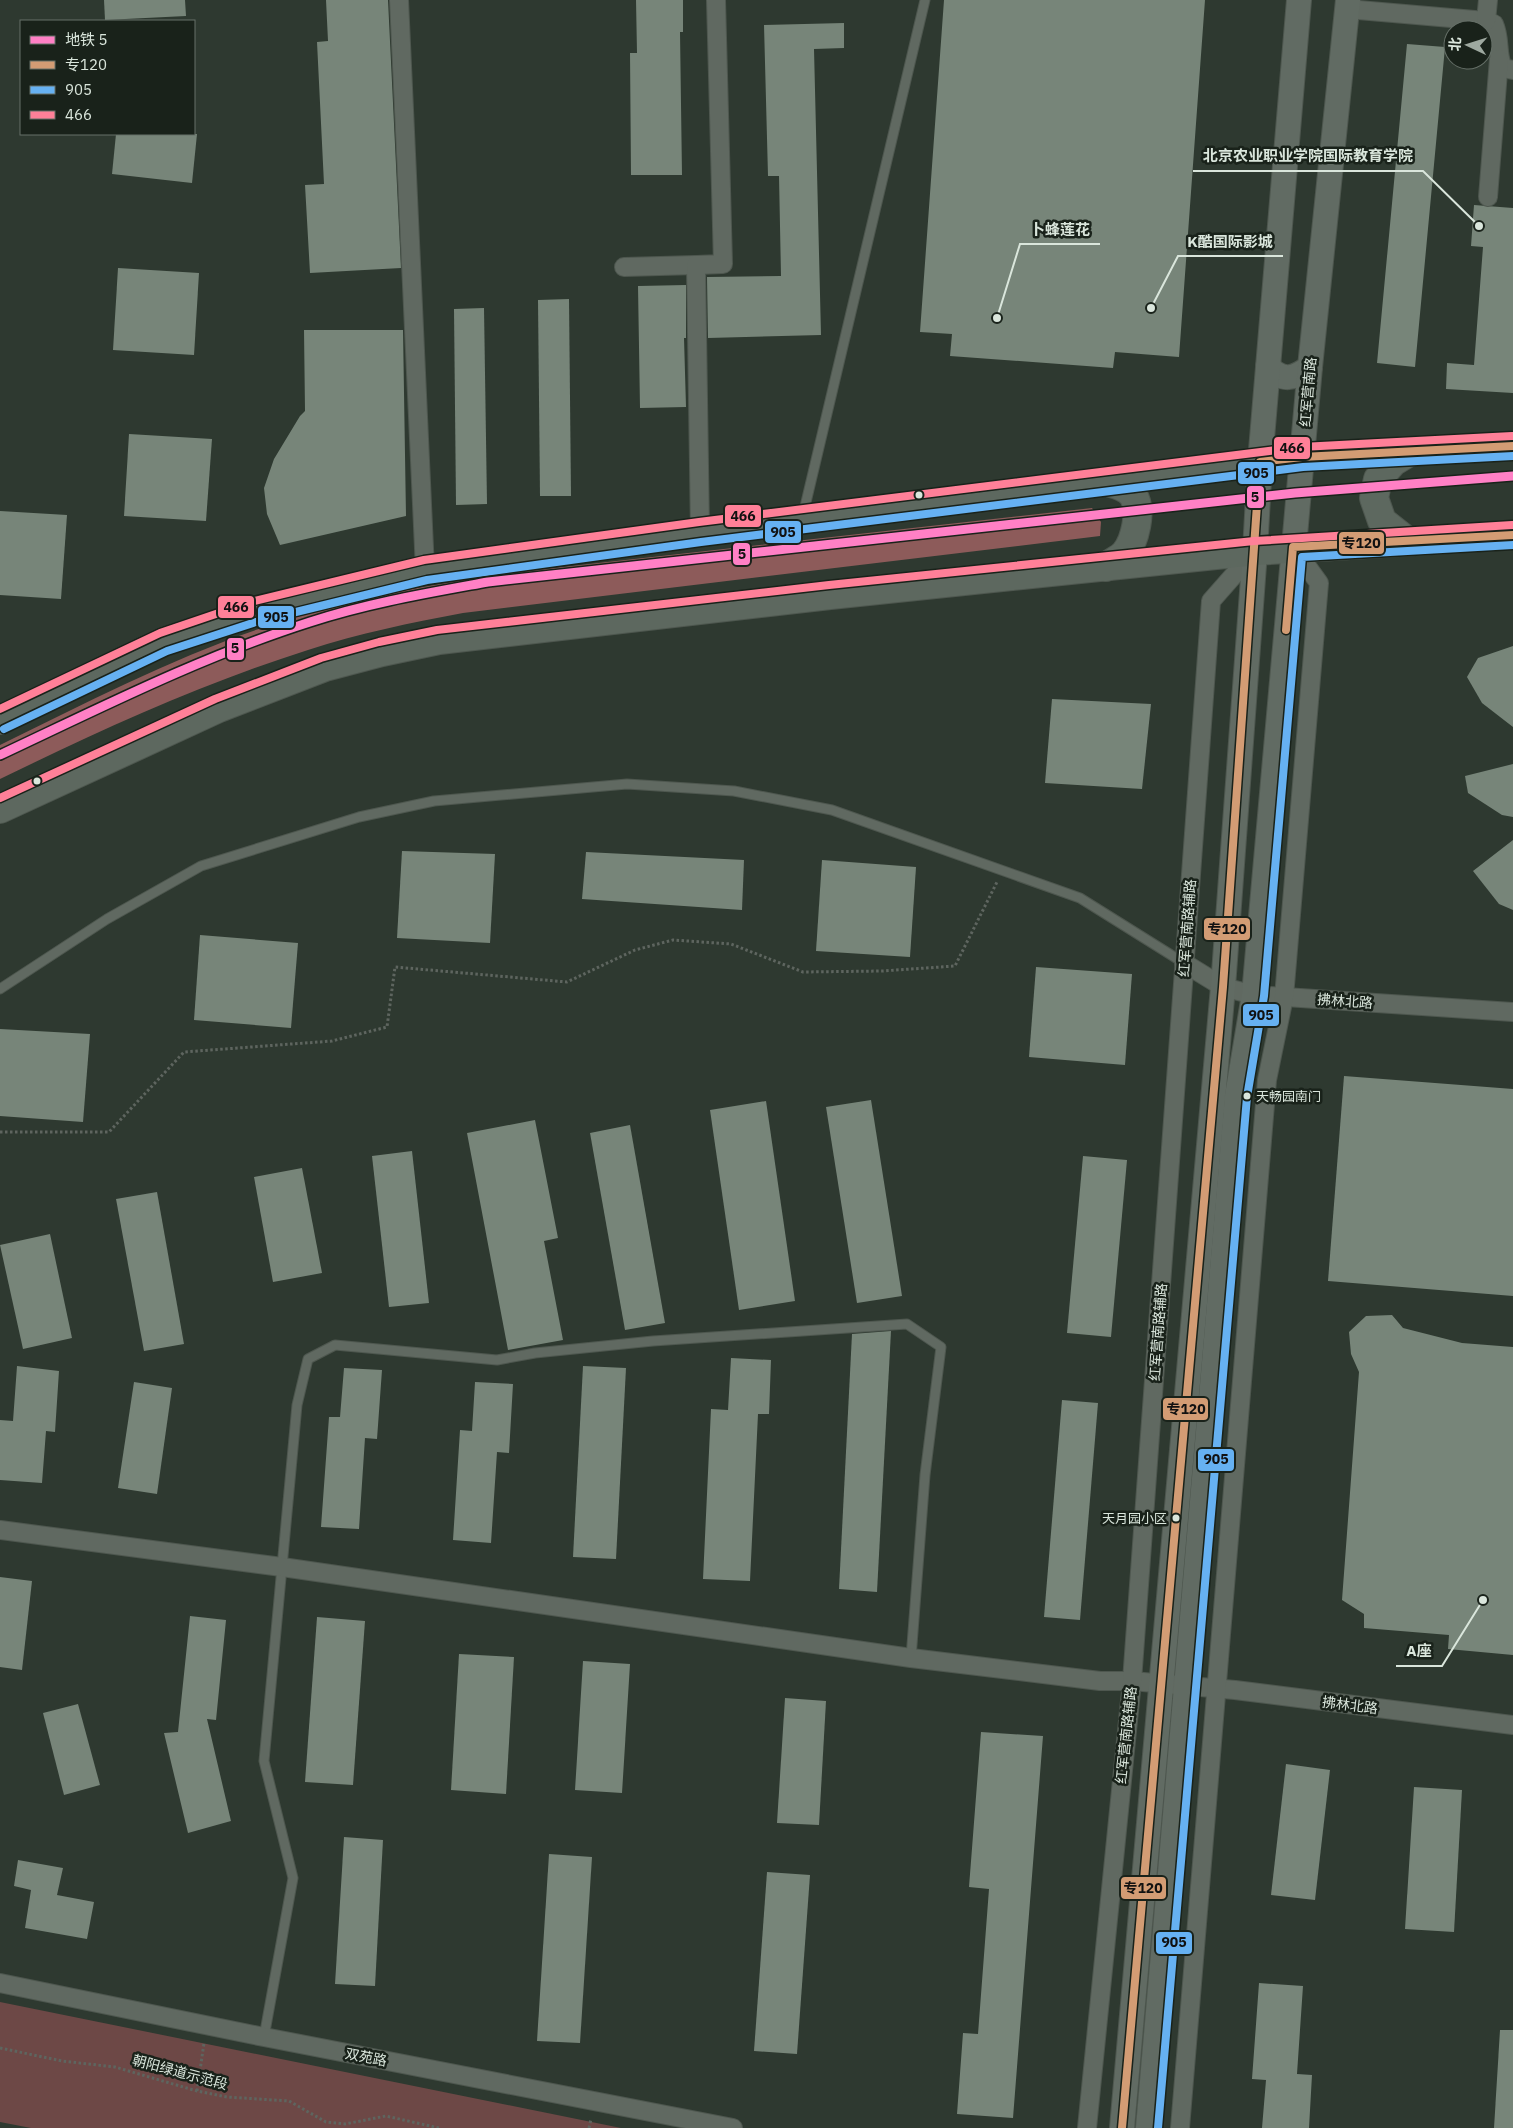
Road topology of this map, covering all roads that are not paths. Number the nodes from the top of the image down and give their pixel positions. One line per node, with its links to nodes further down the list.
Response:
1 (399, 0): 29 (street)
2 (716, 0): 13 (street)
3 (925, 0): 22 (lane)
4 (1299, 0): 15 (main road)
5 (1488, 0): 8 (street)
6 (1348, 5): 7 (street); 16 (main road, 红军营南路)
7 (1477, 20)
8 (1486, 20)
9 (1493, 24): 10 (street)
10 (1499, 59): 11 (street); 12 (street)
11 (1513, 70)
12 (1488, 197)
13 (696, 265): 14 (street); 23 (street)
14 (624, 266)
15 (1268, 367): 16 (main road); 20 (main road)
16 (1310, 367): 19 (main road, 红军营南路)
17 (1513, 446): 18 (main road)
18 (1411, 451): 19 (main road); 25 (main road)
19 (1302, 457): 20 (main road); 26 (main road, 红军营南路)
20 (1260, 462): 21 (main road); 27 (main road)
21 (1104, 481): 22 (main road); 28 (main road)
22 (801, 520): 23 (main road)
23 (700, 532): 29 (main road)
24 (1513, 535): 25 (main road)
25 (1406, 540): 26 (main road)
26 (1294, 548): 27 (main road); 31 (main road, 红军营南路); 38 (street)
27 (1255, 551): 28 (main road); 30 (main road); 34 (street, 红军营南路辅路)
28 (1106, 567): 33 (main road)
29 (425, 570): 32 (main road)
30 (1248, 640): 31 (main road); 35 (main road)
31 (1284, 642): 37 (main road, 红军营南路)
32 (0, 720)
33 (0, 809)
34 (1184, 963): 35 (street, 拂林北路); 36 (lane); 43 (street, 红军营南路辅路)
35 (1222, 987): 37 (street, 拂林北路); 44 (main road)
36 (0, 988)
37 (1254, 995): 38 (street, 拂林北路); 45 (main road, 红军营南路)
38 (1284, 997): 39 (street, 拂林北路); 46 (street)
39 (1513, 1012)
40 (0, 1530): 41 (street, 拂林北路)
41 (282, 1567): 42 (street, 拂林北路); 42 (lane); 49 (lane)
42 (911, 1658): 43 (street, 拂林北路)
43 (1132, 1681): 44 (street, 拂林北路); 51 (street, 红军营南路辅路)
44 (1162, 1684): 45 (street, 拂林北路); 52 (main road)
45 (1186, 1686): 46 (street, 拂林北路); 53 (main road, 红军营南路)
46 (1217, 1689): 47 (street, 拂林北路); 54 (street)
47 (1513, 1725)
48 (0, 1983): 49 (street, 双苑路)
49 (264, 2037): 50 (street, 双苑路)
50 (733, 2128)
51 (1087, 2128)
52 (1122, 2128)
53 (1148, 2128)
54 (1180, 2128)

